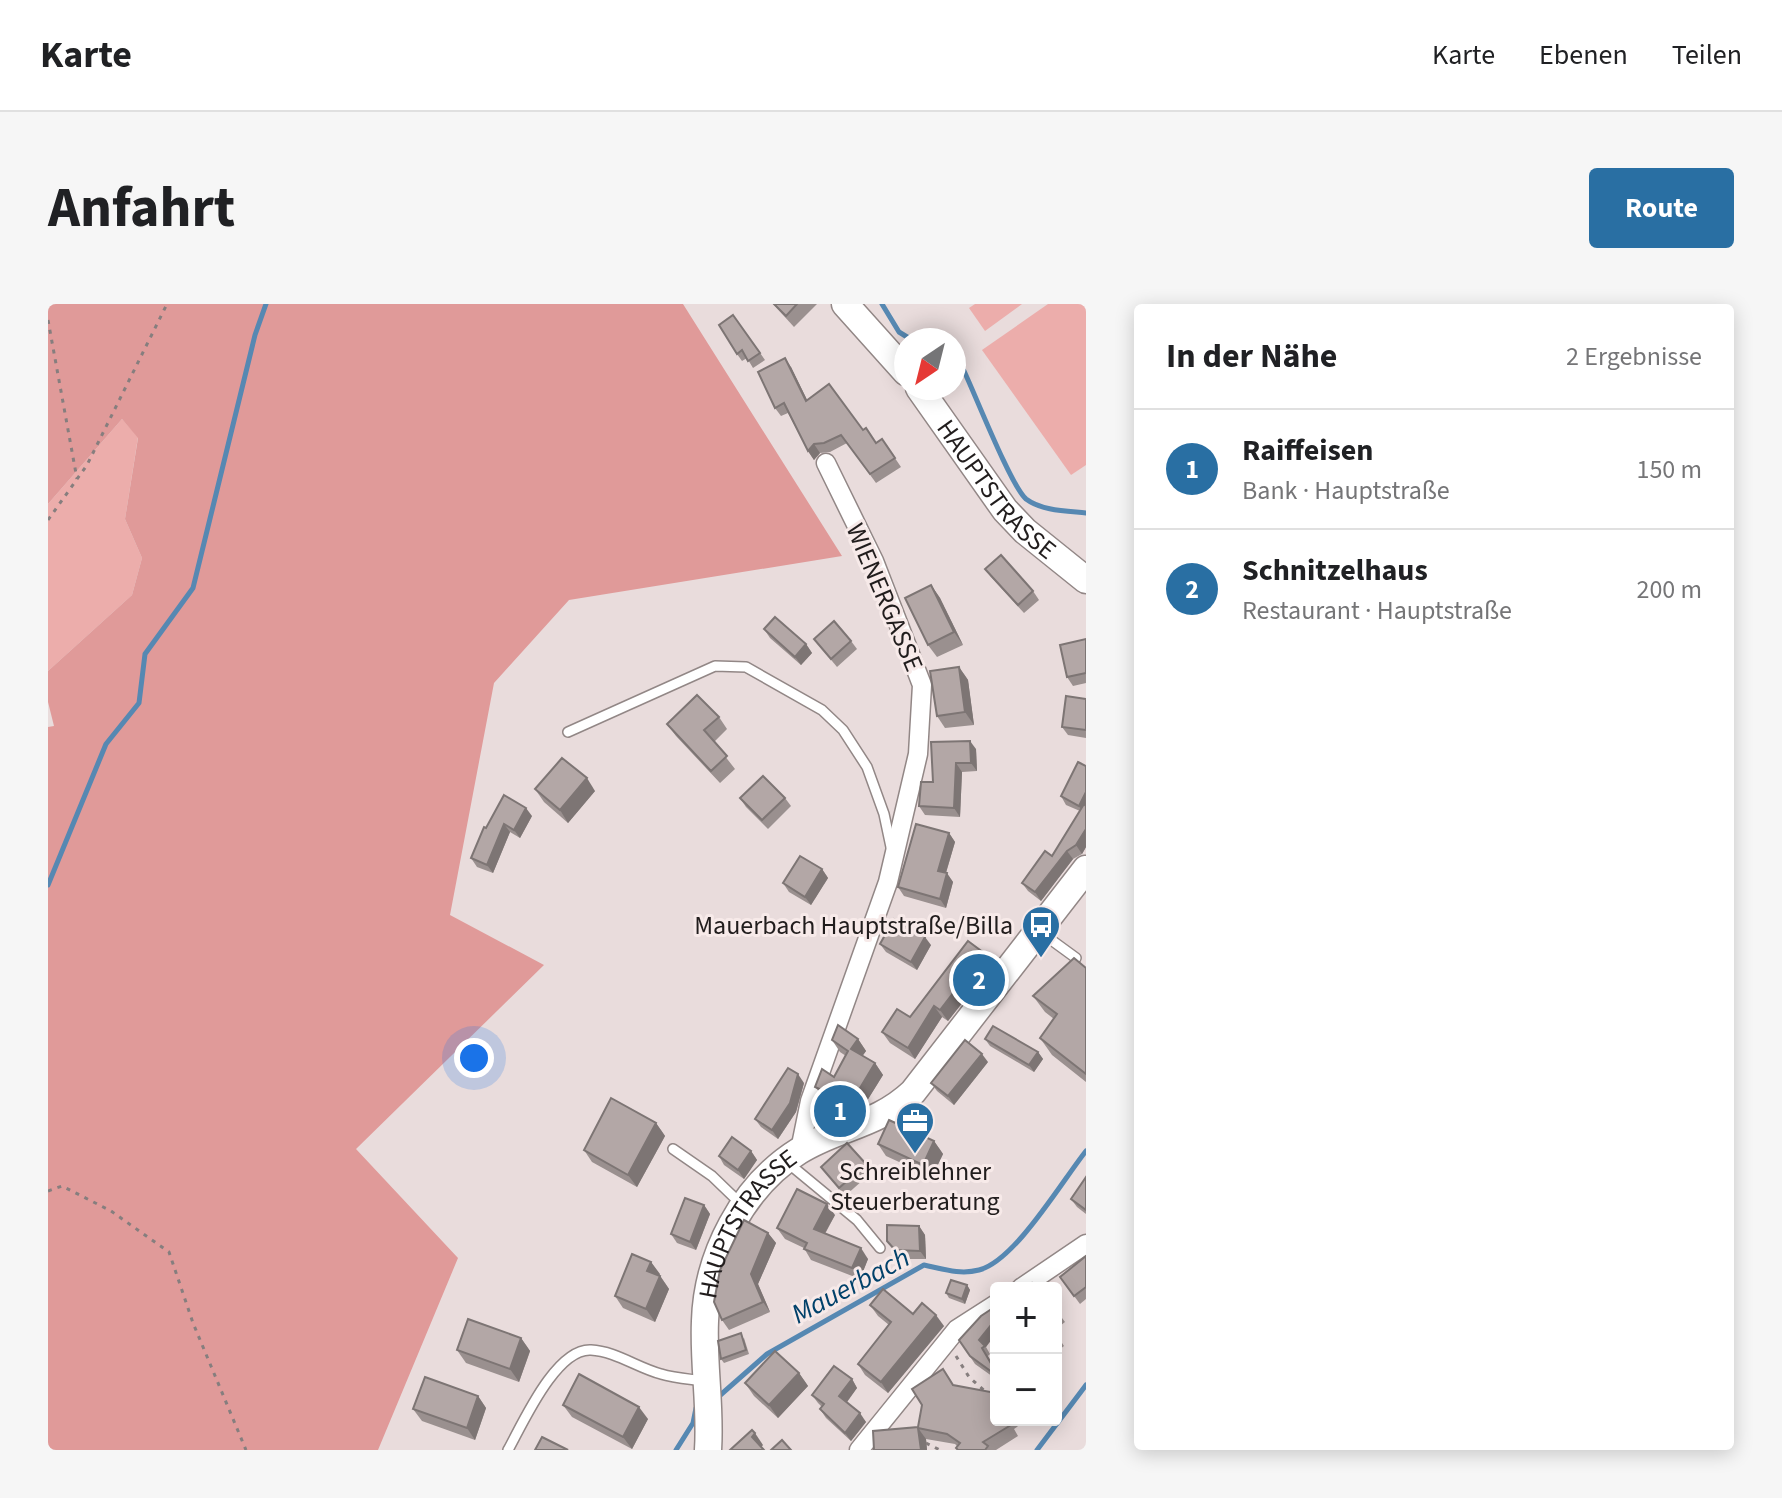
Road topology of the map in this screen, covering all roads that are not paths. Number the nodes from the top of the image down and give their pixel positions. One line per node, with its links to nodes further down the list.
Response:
1 (845, 304): 2 (main road)
2 (894, 359)
3 (927, 400): 5 (main road, HAUPTSTRASSE)
4 (826, 463): 7 (street, WIENERGASSE)
5 (1086, 580)
6 (568, 732): 7 (lane)
7 (893, 858): 12 (street, WIENERGASSE)
8 (1086, 869): 9 (main road, HAUPTSTRASSE)
9 (1039, 931): 10 (lane); 12 (main road, HAUPTSTRASSE)
10 (1076, 958)
11 (673, 1149): 13 (lane)
12 (793, 1155): 13 (main road, HAUPTSTRASSE); 15 (lane)
13 (744, 1206): 18 (main road, HAUPTSTRASSE)
14 (1086, 1244): 16 (street)
15 (880, 1248)
16 (1030, 1282)
17 (990, 1308): 21 (street)
18 (708, 1393): 19 (main road, HAUPTSTRASSE); 20 (lane)
19 (714, 1445)
20 (508, 1450)
21 (859, 1450)

